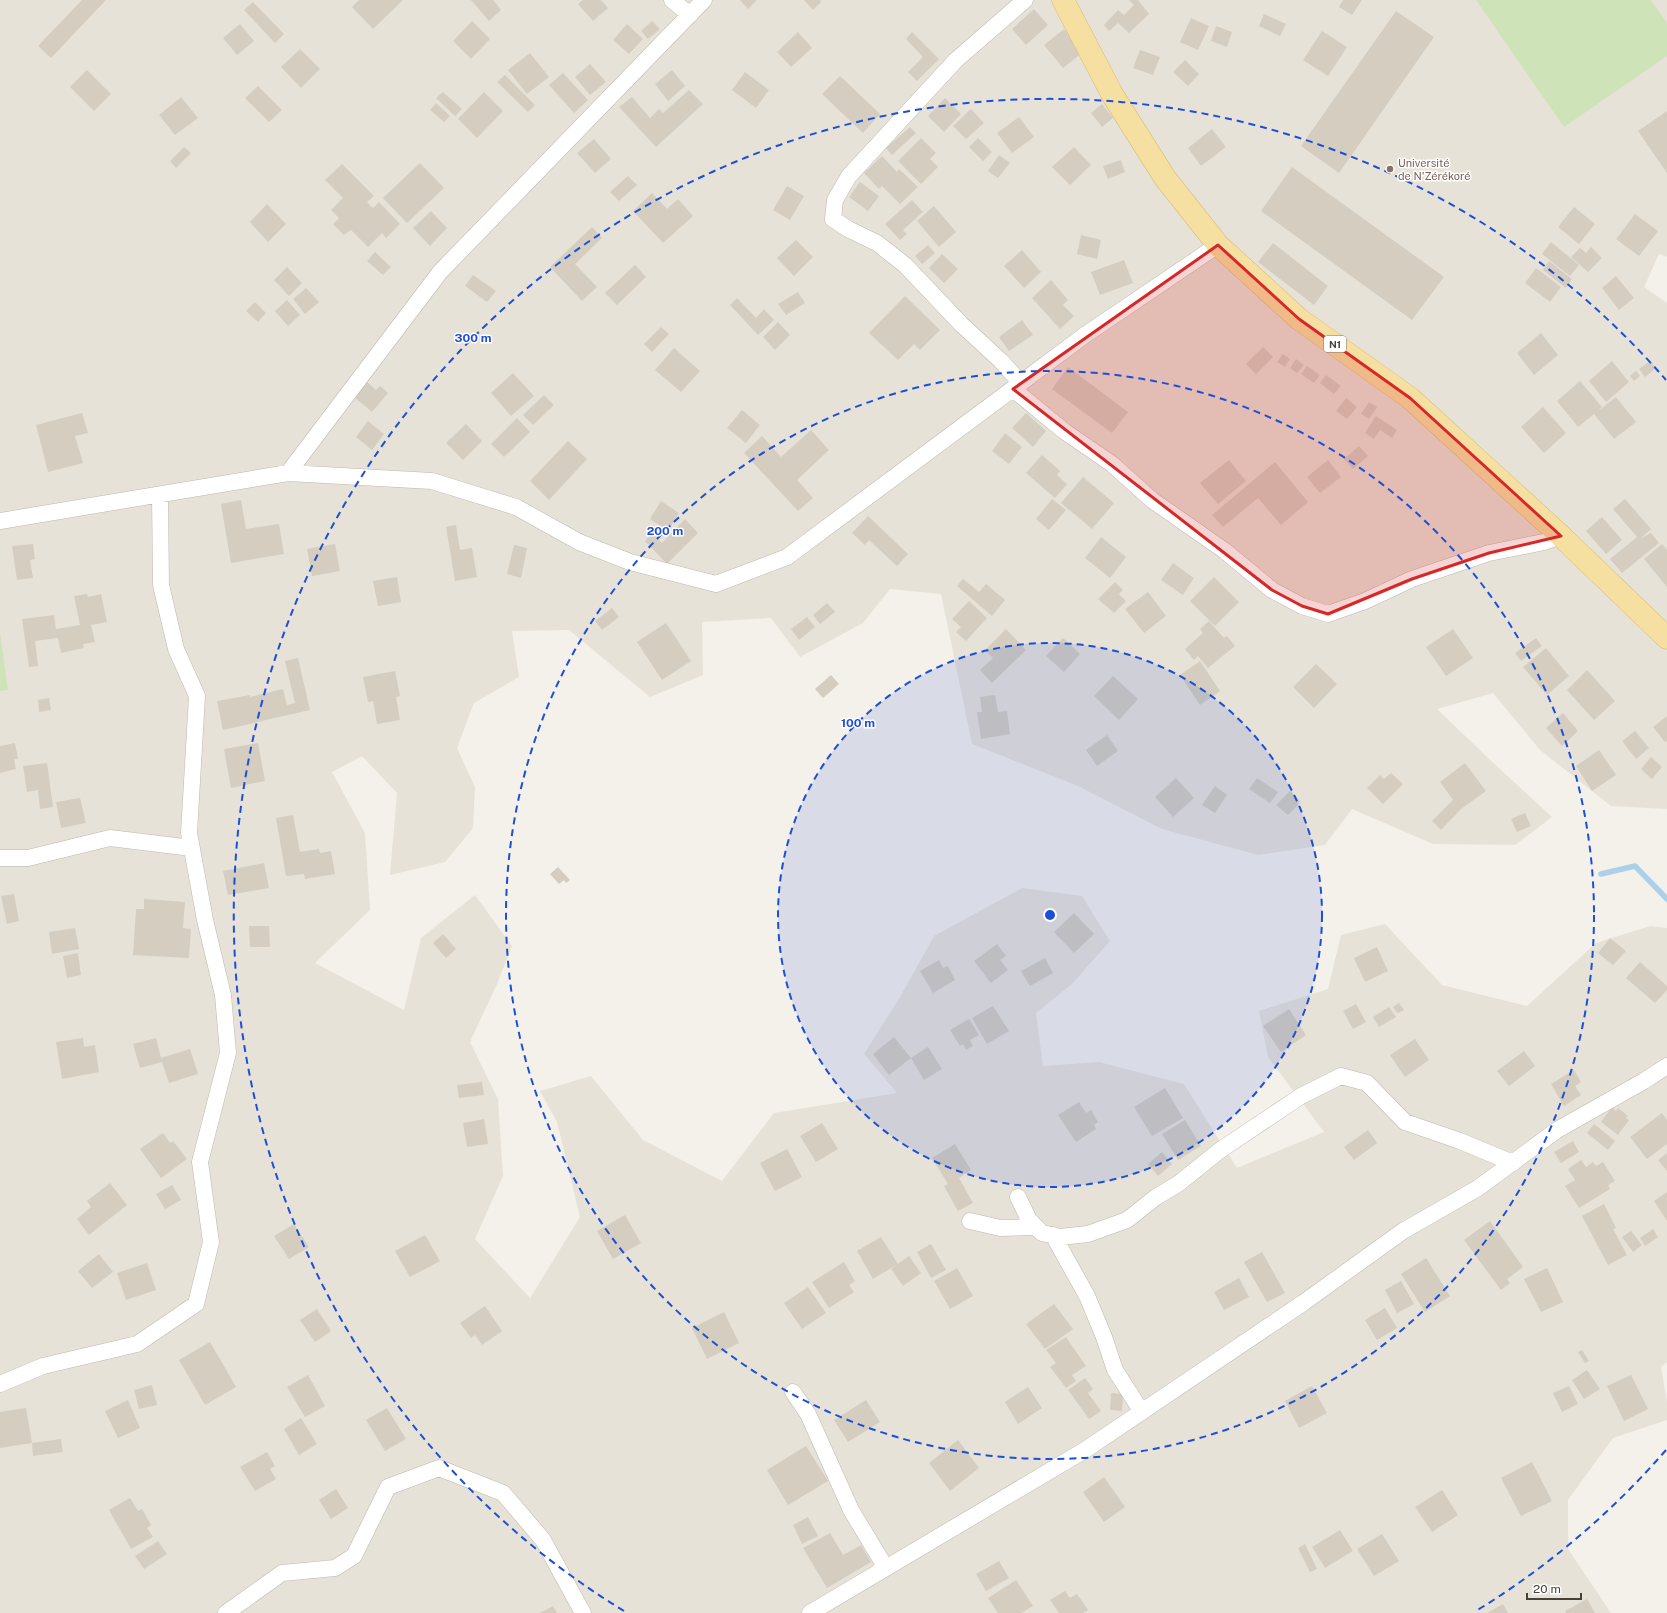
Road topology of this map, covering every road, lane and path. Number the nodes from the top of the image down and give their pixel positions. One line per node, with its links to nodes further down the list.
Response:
1 (672, 0): 5 (street)
2 (704, 0): 5 (street)
3 (1025, 0): 7 (street)
4 (1063, 0): 6 (main road, N1)
5 (690, 15): 8 (street)
6 (1218, 245): 7 (street); 11 (main road, N1)
7 (1017, 386): 8 (street); 11 (street)
8 (288, 473): 9 (street)
9 (160, 495): 10 (street); 13 (street)
10 (0, 521)
11 (1561, 536): 12 (main road, N1)
12 (1667, 638)
13 (192, 848): 14 (street); 21 (street)
14 (0, 858)
15 (1667, 1066): 16 (street)
16 (1513, 1163): 20 (street); 23 (street)
17 (1018, 1197): 19 (street)
18 (970, 1221): 19 (street)
19 (1036, 1227): 20 (street)
20 (1053, 1235): 23 (street)
21 (0, 1384)
22 (793, 1392): 24 (street)
23 (1142, 1412): 24 (street)
24 (886, 1568): 27 (street)
25 (226, 1613): 26 (street)
26 (583, 1613)
27 (810, 1613)

